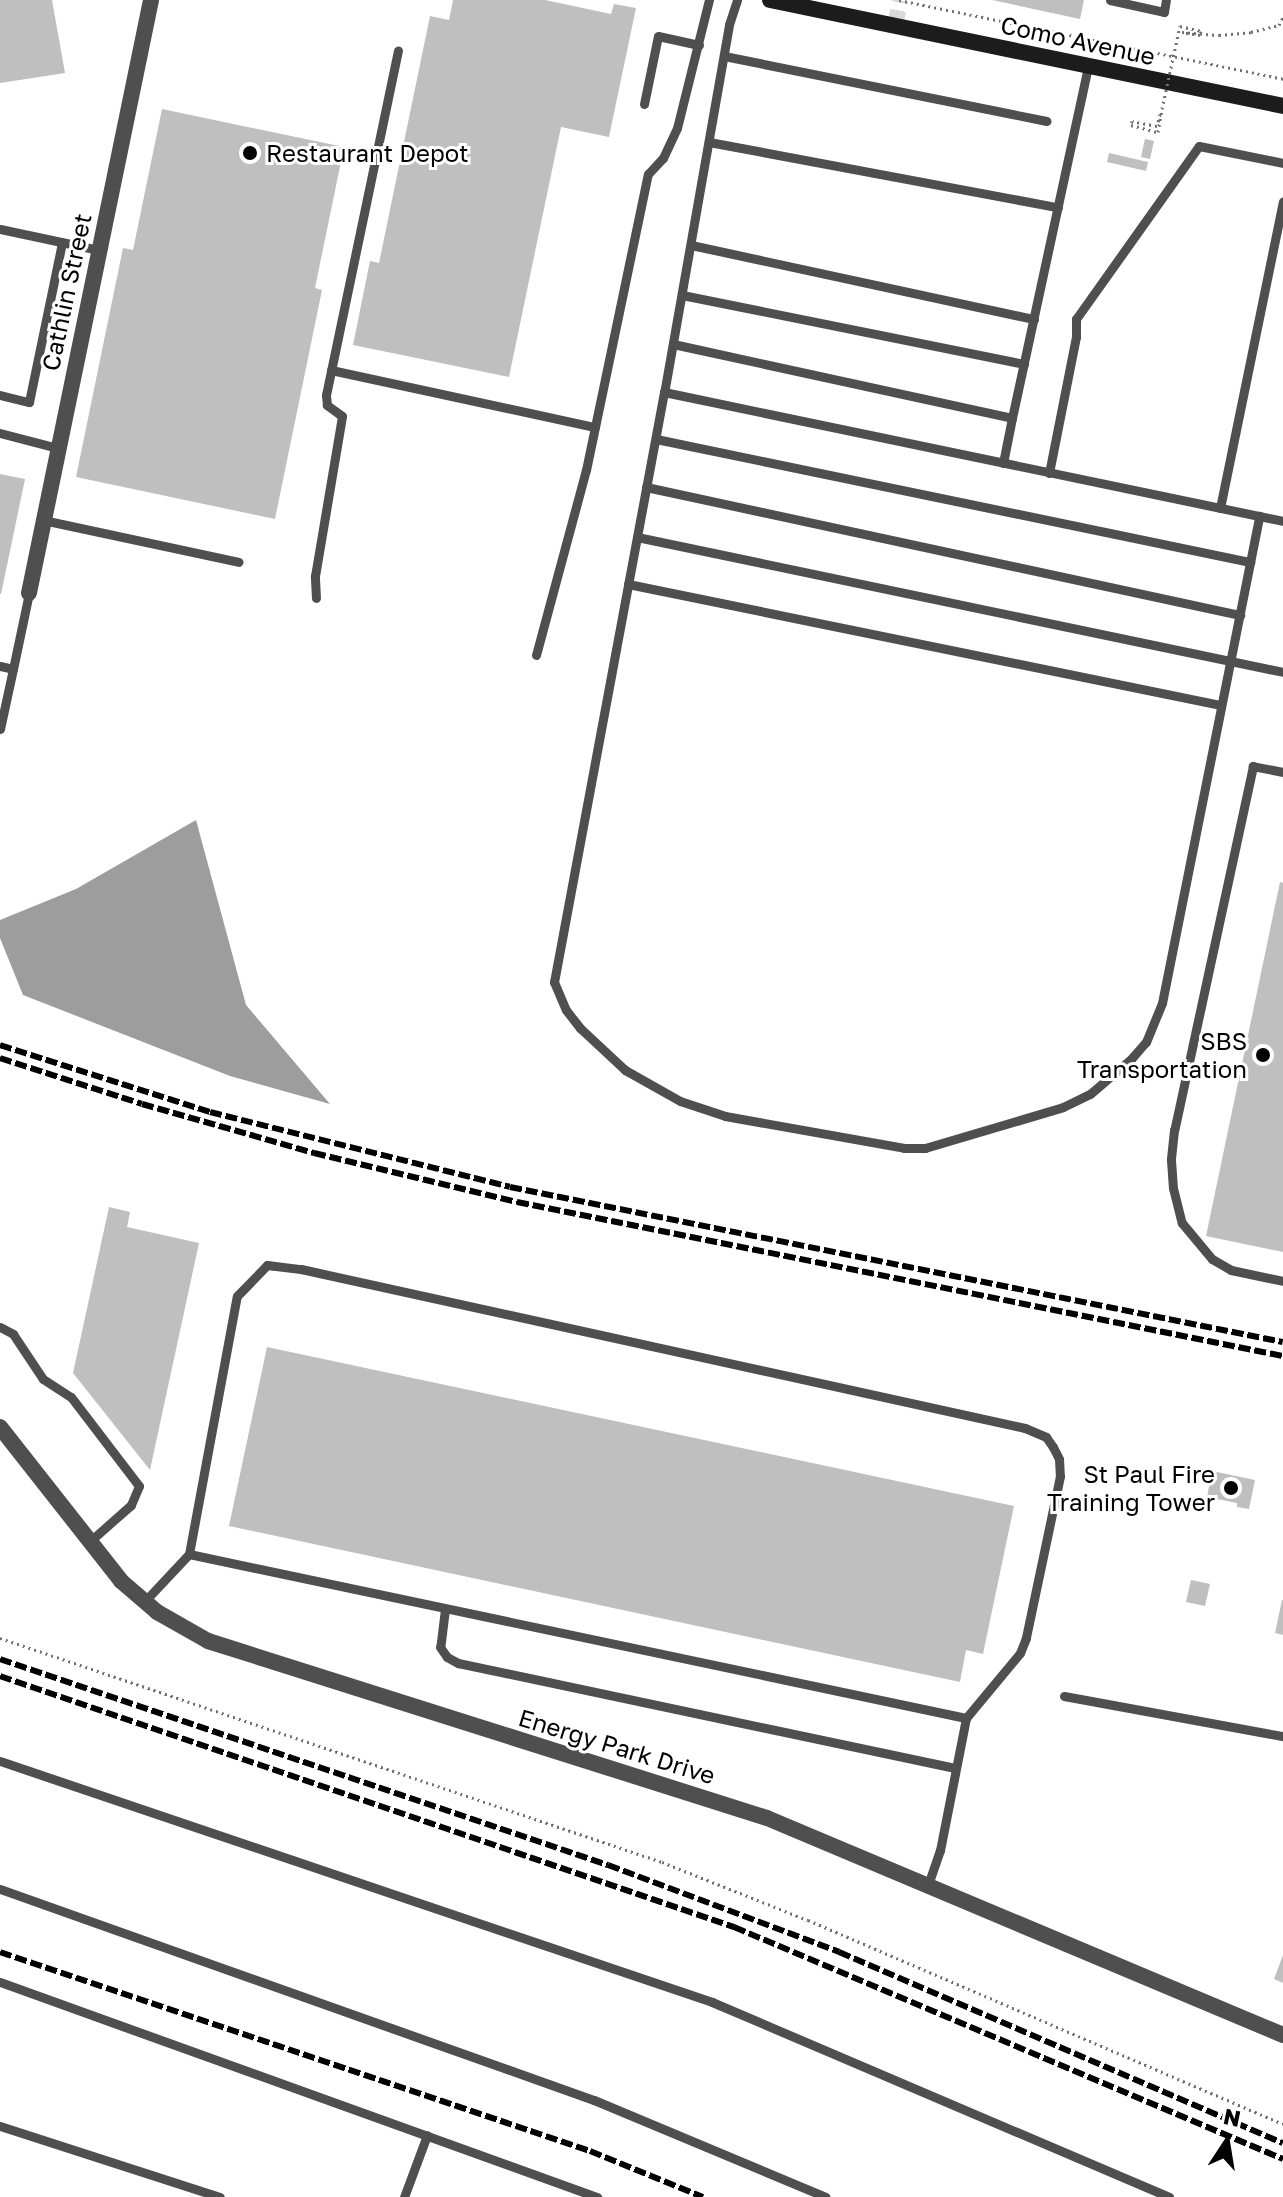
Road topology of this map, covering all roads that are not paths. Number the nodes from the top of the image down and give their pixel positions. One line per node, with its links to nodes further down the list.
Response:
1 (151, 0): 21 (street, Cathlin Street)
2 (709, 0): 7 (lane)
3 (737, 0): 9 (lane)
4 (770, 0): 10 (main road, Como Avenue)
5 (1110, 0): 6 (lane)
6 (1166, 0)
7 (699, 45): 11 (lane); 30 (lane)
8 (398, 50): 26 (lane)
9 (724, 56): 13 (lane); 14 (lane)
10 (1088, 67): 12 (main road, Como Avenue); 17 (lane)
11 (644, 104)
12 (1283, 106)
13 (1047, 121)
14 (709, 142): 17 (lane); 20 (lane)
15 (1283, 163): 35 (lane)
16 (1283, 201): 37 (lane)
17 (1058, 207): 23 (lane)
18 (0, 229): 19 (lane)
19 (62, 242): 21 (lane); 28 (lane)
20 (691, 245): 22 (lane); 23 (lane)
21 (99, 250): 33 (street, Cathlin Street)
22 (682, 295): 24 (lane); 25 (lane)
23 (1034, 319): 25 (lane)
24 (673, 344): 27 (lane); 29 (lane)
25 (1024, 364): 29 (lane)
26 (331, 370): 30 (lane); 46 (lane)
27 (664, 392): 32 (lane); 34 (lane)
28 (0, 395)
29 (1012, 418): 34 (lane)
30 (595, 427): 48 (lane)
31 (0, 433): 33 (lane)
32 (656, 439): 36 (lane); 43 (lane)
33 (58, 448): 39 (street, Cathlin Street)
34 (1003, 463): 35 (lane)
35 (1049, 473): 37 (lane)
36 (646, 487): 41 (lane); 47 (lane)
37 (1220, 508): 38 (lane)
38 (1259, 516): 40 (lane); 43 (lane)
39 (43, 520): 42 (lane); 45 (street, Cathlin Street)
40 (1283, 521)
41 (637, 537): 44 (lane); 49 (lane)
42 (239, 562)
43 (1250, 562): 47 (lane)
44 (628, 584): 53 (lane); 53 (lane)
45 (29, 593): 51 (lane)
46 (316, 598)
47 (1240, 615): 49 (lane)
48 (536, 655)
49 (1230, 661): 52 (lane); 53 (lane)
50 (0, 666): 51 (lane)
51 (13, 669): 54 (lane)
52 (1283, 672)
53 (1220, 705)
54 (0, 729)
55 (1283, 772): 56 (lane)
56 (1283, 1281)
57 (0, 1327): 59 (lane)
58 (0, 1427): 59 (street, Energy Park Drive)
59 (89, 1542): 61 (street, Energy Park Drive)
60 (189, 1554): 61 (lane); 62 (lane); 64 (lane)
61 (144, 1602): 68 (street, Energy Park Drive)
62 (445, 1609): 64 (lane); 67 (lane)
63 (1064, 1696): 65 (lane)
64 (966, 1718): 67 (lane)
65 (1283, 1736)
66 (0, 1761): 78 (lane)
67 (955, 1768): 68 (lane)
68 (928, 1885): 71 (street, Energy Park Drive)
69 (0, 1889): 77 (lane)
70 (0, 1982): 73 (lane)
71 (1283, 2035)
72 (0, 2126): 74 (lane)
73 (427, 2135): 75 (lane); 76 (lane)
74 (220, 2197)
75 (404, 2197)
76 (597, 2197)
77 (826, 2197)
78 (1169, 2197)

